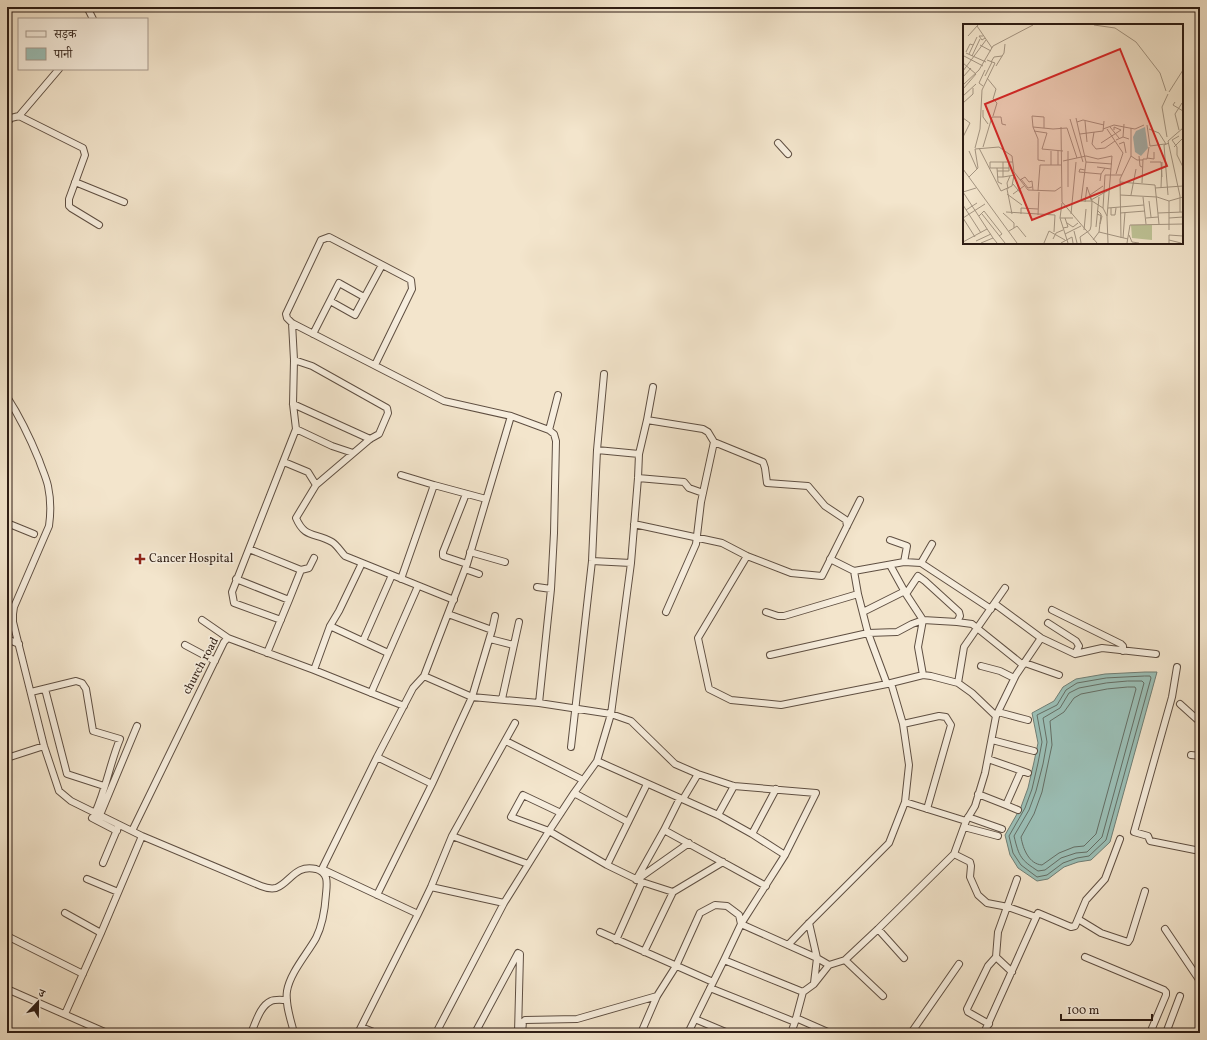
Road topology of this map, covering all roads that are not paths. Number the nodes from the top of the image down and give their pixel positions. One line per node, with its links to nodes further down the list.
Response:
1 (87, 7): 2 (street)
2 (92, 18)
3 (58, 70): 4 (street)
4 (19, 116): 5 (street); 8 (street)
5 (7, 123)
6 (778, 143): 7 (street)
7 (788, 154)
8 (75, 182): 9 (street); 10 (street)
9 (124, 202)
10 (99, 225)
11 (382, 265): 12 (street); 14 (street); 17 (street)
12 (364, 297): 13 (street); 13 (street)
13 (330, 301): 15 (street)
14 (292, 323): 15 (street); 16 (street)
15 (313, 334): 17 (street)
16 (294, 360): 22 (street); 27 (street)
17 (375, 365): 23 (street)
18 (604, 374): 29 (street)
19 (653, 387): 24 (street)
20 (558, 395): 26 (street)
21 (7, 397): 97 (street)
22 (294, 404): 25 (street); 27 (street)
23 (511, 416): 26 (street); 39 (street)
24 (647, 420): 28 (street); 31 (street)
25 (296, 429): 30 (street); 32 (street)
26 (548, 430): 70 (street)
27 (370, 439): 30 (street)
28 (714, 442): 37 (street); 43 (street)
29 (597, 450): 31 (street); 53 (street)
30 (353, 453): 35 (street)
31 (639, 454): 34 (street)
32 (284, 462): 35 (street); 48 (street)
33 (401, 475): 36 (street)
34 (638, 478): 37 (street); 42 (street)
35 (316, 484): 56 (street)
36 (434, 485): 38 (street); 66 (street)
37 (703, 493): 45 (street)
38 (466, 494): 39 (street); 60 (street)
39 (486, 499): 49 (street)
40 (860, 500): 43 (street)
41 (7, 522): 44 (street)
42 (634, 524): 45 (street); 57 (street)
43 (847, 526): 52 (street)
44 (34, 534)
45 (698, 538): 50 (street); 77 (street)
46 (890, 540): 55 (street)
47 (932, 544): 58 (street)
48 (249, 549): 61 (street); 65 (street)
49 (470, 552): 54 (street); 60 (street)
50 (747, 556): 52 (street); 115 (street)
51 (314, 558): 61 (street)
52 (830, 558): 62 (street)
53 (592, 561): 57 (street); 125 (street)
54 (505, 562)
55 (904, 562): 58 (street); 59 (street)
56 (362, 563): 64 (street); 88 (street)
57 (631, 563): 126 (street)
58 (921, 563): 75 (street)
59 (890, 565): 62 (street); 71 (street)
60 (466, 566): 63 (street); 74 (street)
61 (301, 570): 73 (street)
62 (854, 571): 72 (street)
63 (479, 574)
64 (392, 575): 66 (street); 96 (street)
65 (236, 579): 73 (street); 83 (street)
66 (401, 579): 67 (street)
67 (418, 586): 74 (street); 102 (street)
68 (537, 587): 70 (street)
69 (1005, 588): 75 (street)
70 (551, 589): 122 (street)
71 (906, 593): 79 (street); 84 (street); 86 (street)
72 (858, 594): 78 (street); 79 (street)
73 (290, 600): 83 (street)
74 (454, 600): 80 (street)
75 (993, 606): 89 (street); 93 (street)
76 (1052, 610): 100 (street)
77 (666, 612)
78 (766, 612)
79 (863, 612): 91 (street)
80 (448, 614): 90 (street); 113 (street)
81 (495, 616): 90 (street)
82 (202, 620): 92 (street)
83 (281, 620): 101 (street)
84 (923, 620): 86 (street); 91 (street); 111 (street)
85 (519, 622): 99 (street)
86 (956, 622): 89 (street)
87 (1048, 623): 103 (street)
88 (330, 626): 96 (street); 110 (street)
89 (977, 627): 107 (street); 116 (street)
90 (492, 630): 95 (street)
91 (868, 633): 105 (street); 115 (street)
92 (228, 638): 101 (street, church road); 106 (street, church road)
93 (1041, 638): 103 (street); 107 (street)
94 (7, 639): 97 (street)
95 (490, 639): 99 (street); 120 (street)
96 (363, 641): 102 (street)
97 (19, 644): 118 (street)
98 (185, 645): 106 (street)
99 (513, 645): 121 (street)
100 (1123, 651): 103 (street); 104 (street)
101 (267, 653): 110 (street, church road)
102 (388, 653): 119 (street)
103 (1075, 654)
104 (1156, 654)
105 (770, 655)
106 (214, 661): 168 (street, church road)
107 (1024, 664): 112 (street); 114 (street)
108 (981, 666): 114 (street)
109 (1177, 667): 176 (street)
110 (314, 670): 119 (street, church road)
111 (923, 675): 115 (street); 116 (street)
112 (1059, 675)
113 (424, 676): 120 (street); 124 (street)
114 (1014, 678): 127 (street)
115 (889, 684): 131 (street)
116 (958, 684): 127 (street)
117 (45, 689): 118 (street); 150 (street); 150 (street)
118 (31, 692): 135 (street)
119 (371, 693): 124 (street, church road)
120 (472, 697): 121 (street); 148 (street)
121 (502, 699): 122 (street)
122 (539, 703): 125 (street)
123 (1180, 704): 129 (street)
124 (404, 706): 140 (street)
125 (575, 709): 126 (street); 136 (street)
126 (611, 714): 143 (street); 146 (street)
127 (997, 714): 128 (street); 133 (street)
128 (1028, 720)
129 (1200, 722)
130 (515, 723): 134 (street)
131 (903, 724): 156 (street); 158 (street)
132 (137, 726): 161 (street)
133 (992, 740): 137 (street); 142 (street)
134 (506, 741): 147 (street); 172 (street)
135 (44, 746): 141 (street); 161 (street)
136 (571, 747)
137 (1034, 752)
138 (1191, 755): 139 (street)
139 (1200, 756)
140 (377, 757): 148 (street); 183 (street)
141 (7, 758)
142 (988, 759): 144 (street); 154 (street)
143 (598, 761): 147 (street); 149 (street)
144 (1021, 771): 145 (street); 157 (street)
145 (1028, 773)
146 (698, 774): 151 (street); 155 (street)
147 (583, 780): 153 (street)
148 (432, 784): 192 (street)
149 (647, 784): 155 (street); 163 (street)
150 (104, 786): 161 (street)
151 (734, 786): 152 (street); 162 (street)
152 (776, 790): 170 (street); 178 (street)
153 (574, 793): 160 (street); 163 (street)
154 (978, 794): 157 (street); 164 (street)
155 (682, 799): 162 (street); 167 (street)
156 (905, 802): 158 (street); 199 (street)
157 (1006, 805): 159 (street)
158 (927, 809): 164 (street)
159 (1018, 810)
160 (561, 813): 169 (street); 169 (street)
161 (96, 815): 165 (street)
162 (718, 815): 170 (street)
163 (628, 822): 182 (street)
164 (966, 822): 166 (street); 173 (street); 177 (street)
165 (118, 828): 168 (street); 180 (street)
166 (1002, 829)
167 (664, 830): 175 (street); 186 (street)
168 (132, 831): 171 (street)
169 (549, 831): 181 (street); 182 (street)
170 (752, 834): 178 (street)
171 (142, 836): 183 (street); 190 (street)
172 (452, 836): 181 (street); 188 (street)
173 (998, 836)
174 (1120, 839): 198 (street)
175 (689, 843): 179 (street); 186 (street)
176 (1200, 851)
177 (954, 854): 194 (street); 201 (street)
178 (785, 855): 187 (street)
179 (723, 862): 187 (street); 191 (street)
180 (103, 864)
181 (528, 864): 193 (street)
182 (607, 865): 186 (street)
183 (322, 870): 192 (street); 229 (street)
184 (87, 879): 190 (street)
185 (1017, 879): 194 (street)
186 (639, 881): 191 (street); 206 (street)
187 (766, 886): 200 (street)
188 (431, 887): 193 (street); 196 (street)
189 (1145, 891): 198 (street)
190 (118, 892): 204 (street)
191 (673, 892): 208 (street)
192 (377, 894): 196 (street)
193 (504, 903): 240 (street)
194 (1008, 907): 197 (street); 209 (street)
195 (65, 913): 204 (street)
196 (418, 914): 235 (street)
197 (1036, 918): 198 (street); 218 (street)
198 (1078, 919)
199 (808, 923): 207 (street); 211 (street)
200 (741, 924): 207 (street); 213 (street); 217 (street)
201 (878, 929): 212 (street); 214 (street)
202 (1165, 929): 220 (street)
203 (600, 932): 206 (street)
204 (101, 933): 219 (street)
205 (7, 936): 219 (street)
206 (616, 940): 208 (street)
207 (788, 945): 211 (street)
208 (644, 952): 217 (street)
209 (996, 957): 218 (street); 233 (street)
210 (1085, 957): 251 (street)
211 (817, 958): 216 (street); 222 (street)
212 (904, 958)
213 (724, 960): 221 (street); 225 (street)
214 (845, 960): 216 (street); 227 (street)
215 (959, 964): 249 (street)
216 (829, 965): 222 (street)
217 (676, 966): 221 (street); 226 (street)
218 (1012, 972): 233 (street)
219 (83, 974): 230 (street)
220 (1200, 981)
221 (713, 982): 223 (street)
222 (814, 984): 225 (street)
223 (710, 988): 231 (street); 232 (street)
224 (7, 989): 230 (street)
225 (804, 992): 232 (street)
226 (657, 996): 243 (street); 244 (street)
227 (883, 996)
228 (1180, 996): 252 (street)
229 (287, 1000): 237 (street); 238 (street)
230 (65, 1014): 236 (street)
231 (695, 1020): 245 (street); 246 (street)
232 (796, 1020): 247 (street); 248 (street)
233 (989, 1024): 250 (street)
234 (1200, 1025): 253 (street)
235 (360, 1030): 239 (street)
236 (107, 1033)
237 (251, 1033)
238 (294, 1033)
239 (376, 1033)
240 (436, 1033)
241 (475, 1033): 242 (street)
242 (518, 1033)
243 (522, 1033)
244 (641, 1033)
245 (688, 1033)
246 (728, 1033)
247 (791, 1033)
248 (830, 1033)
249 (911, 1033)
250 (984, 1033)
251 (1150, 1033)
252 (1166, 1033)
253 (1198, 1033)

